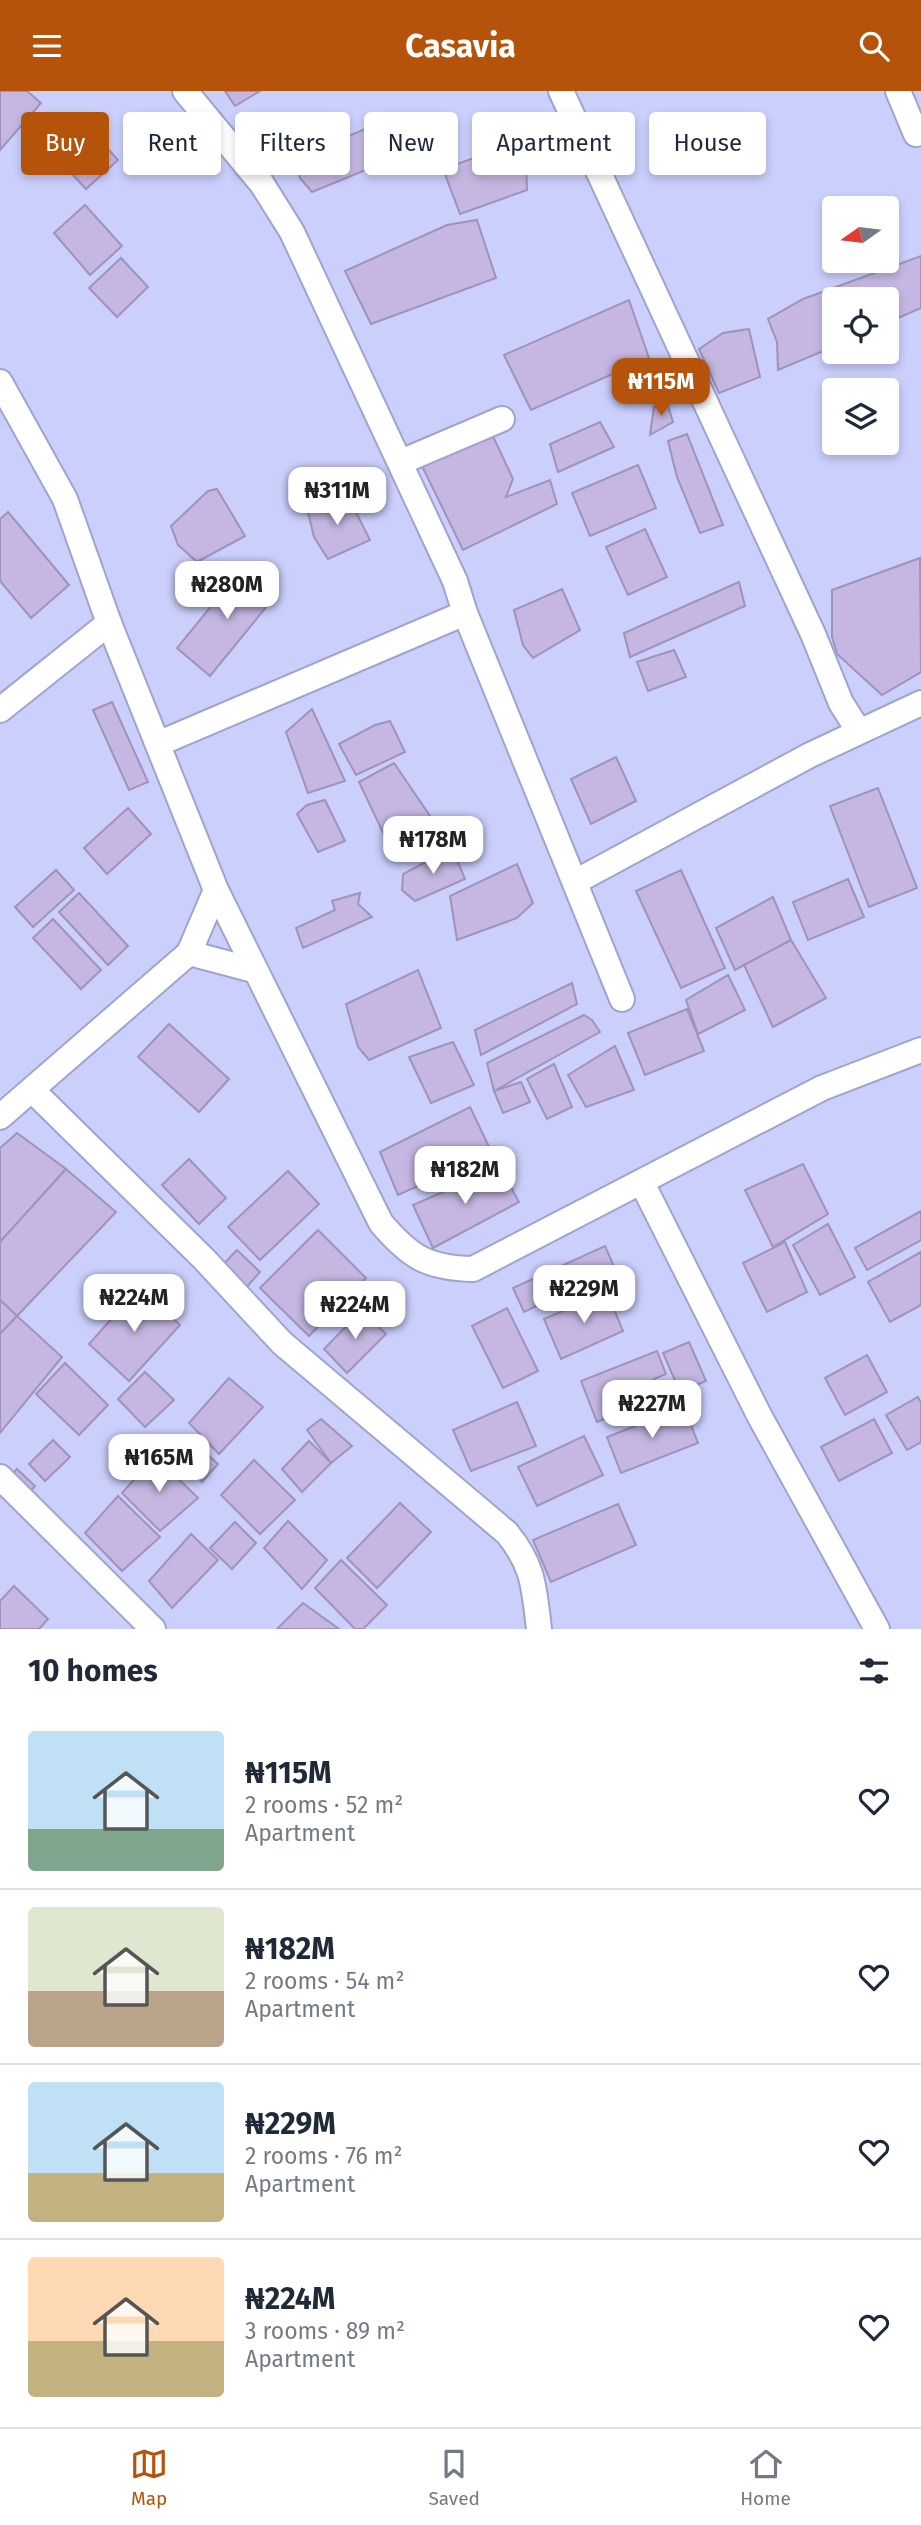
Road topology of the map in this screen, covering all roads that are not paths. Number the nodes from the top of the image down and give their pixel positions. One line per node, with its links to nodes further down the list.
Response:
1 (186, 91): 7 (street)
2 (561, 91): 12 (street)
3 (898, 91): 4 (street)
4 (919, 137)
5 (0, 381): 9 (street)
6 (502, 419): 7 (street)
7 (401, 462): 8 (street)
8 (465, 613): 13 (street); 14 (street)
9 (109, 623): 11 (street); 13 (street)
10 (921, 703): 12 (street)
11 (0, 710)
12 (859, 730): 14 (street)
13 (160, 743): 15 (street)
14 (575, 882): 18 (street)
15 (216, 890): 16 (street); 17 (street)
16 (189, 953): 17 (street); 20 (street)
17 (253, 970): 22 (street)
18 (622, 999)
19 (921, 1051): 22 (street)
20 (32, 1090): 21 (street); 25 (street)
21 (0, 1117)
22 (642, 1183): 26 (street)
23 (0, 1477): 24 (street)
24 (153, 1629)
25 (539, 1629)
26 (877, 1629)

